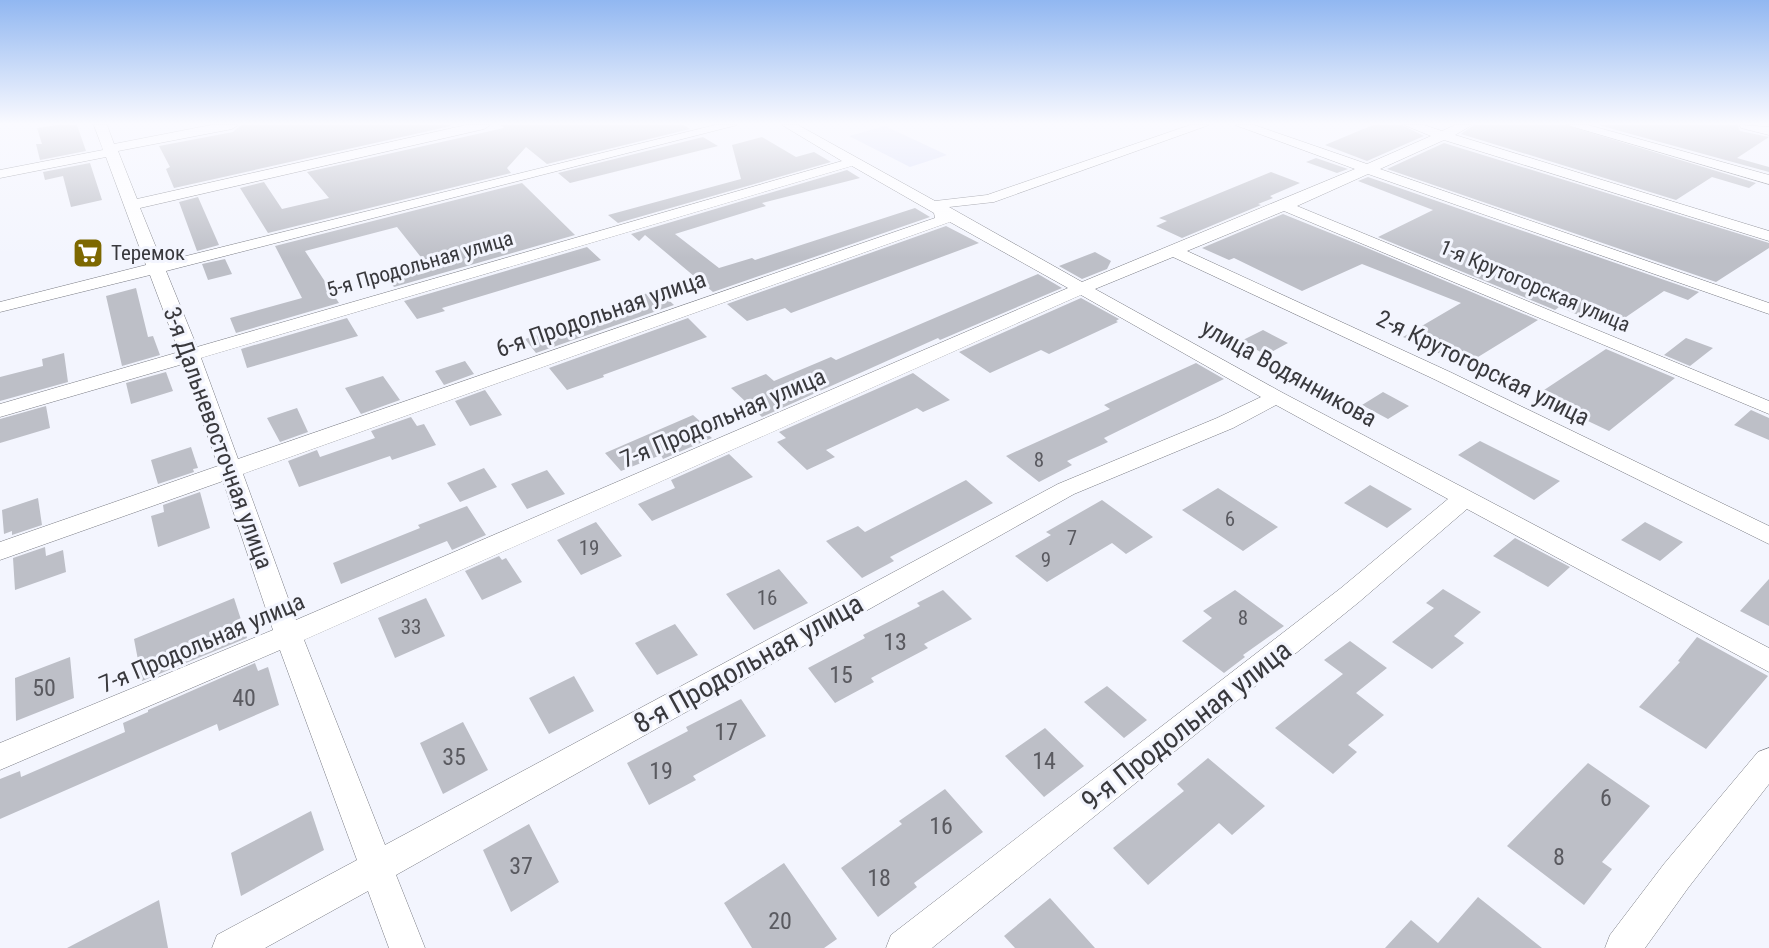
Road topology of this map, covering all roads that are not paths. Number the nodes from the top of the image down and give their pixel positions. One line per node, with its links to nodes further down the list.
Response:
1 (23, 169): 12 (street)
2 (118, 169): 14 (street, 3-я Дальневосточная улица)
3 (289, 169): 14 (street)
4 (554, 169): 19 (street)
5 (827, 169): 23 (street, 5-я Продольная улица)
6 (865, 169): 16 (street, улица Водянникова)
7 (1075, 169): 16 (street, 6-я Продольная улица)
8 (1365, 169): 15 (street, 7-я Продольная улица)
9 (1372, 169): 22 (street)
10 (1553, 169): 17 (street)
11 (1731, 169): 13 (street)
12 (0, 174)
13 (1769, 180)
14 (132, 205): 19 (street, 3-я Дальневосточная улица)
15 (1284, 206): 18 (street, 7-я Продольная улица); 25 (street, 1-я Крутогорская улица)
16 (940, 212): 20 (street, улица Водянникова); 27 (street, 6-я Продольная улица)
17 (1769, 236)
18 (1173, 251): 20 (street, 7-я Продольная улица); 29 (street, 2-я Крутогорская улица)
19 (156, 269): 21 (street); 23 (street, 3-я Дальневосточная улица)
20 (1083, 288): 24 (street, улица Водянникова); 31 (street, 7-я Продольная улица)
21 (0, 307)
22 (1769, 309)
23 (190, 355): 26 (street, 5-я Продольная улица); 27 (street, 3-я Дальневосточная улица)
24 (1276, 397): 28 (street, улица Водянникова); 35 (street, 8-я Продольная улица)
25 (1769, 408)
26 (0, 411)
27 (230, 471): 30 (street, 6-я Продольная улица); 31 (street, 3-я Дальневосточная улица)
28 (1465, 498): 32 (street, улица Водянникова); 38 (street, 9-я Продольная улица)
29 (1769, 536)
30 (0, 551)
31 (288, 635): 33 (street, 7-я Продольная улица); 35 (street, 3-я Дальневосточная улица)
32 (1769, 661)
33 (0, 757)
34 (1769, 761): 39 (street)
35 (376, 867): 36 (street, 8-я Продольная улица); 37 (street, 3-я Дальневосточная улица)
36 (230, 948)
37 (407, 948)
38 (904, 948)
39 (1623, 948)

